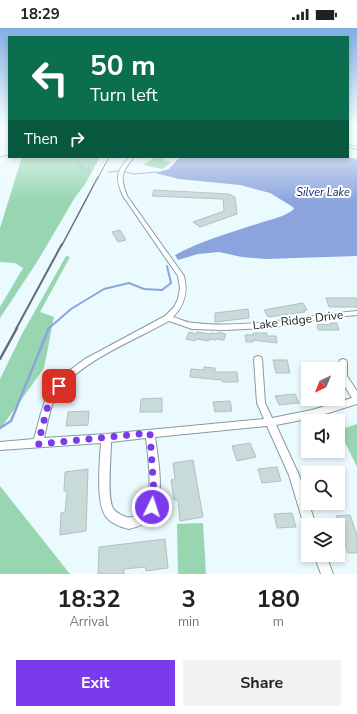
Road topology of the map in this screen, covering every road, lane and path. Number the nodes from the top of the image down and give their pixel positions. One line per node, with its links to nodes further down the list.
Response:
1 (131, 158): 3 (street)
2 (357, 314): 3 (street, Lake Ridge Drive)
3 (168, 318): 10 (street)
4 (258, 359): 7 (street)
5 (345, 379): 6 (street)
6 (357, 399): 7 (street)
7 (270, 422): 8 (street); 12 (street)
8 (150, 433): 9 (street); 9 (street)
9 (106, 438): 10 (street)
10 (38, 444): 11 (street)
11 (0, 446)
12 (308, 518)
13 (323, 562): 14 (street)
14 (327, 574)

